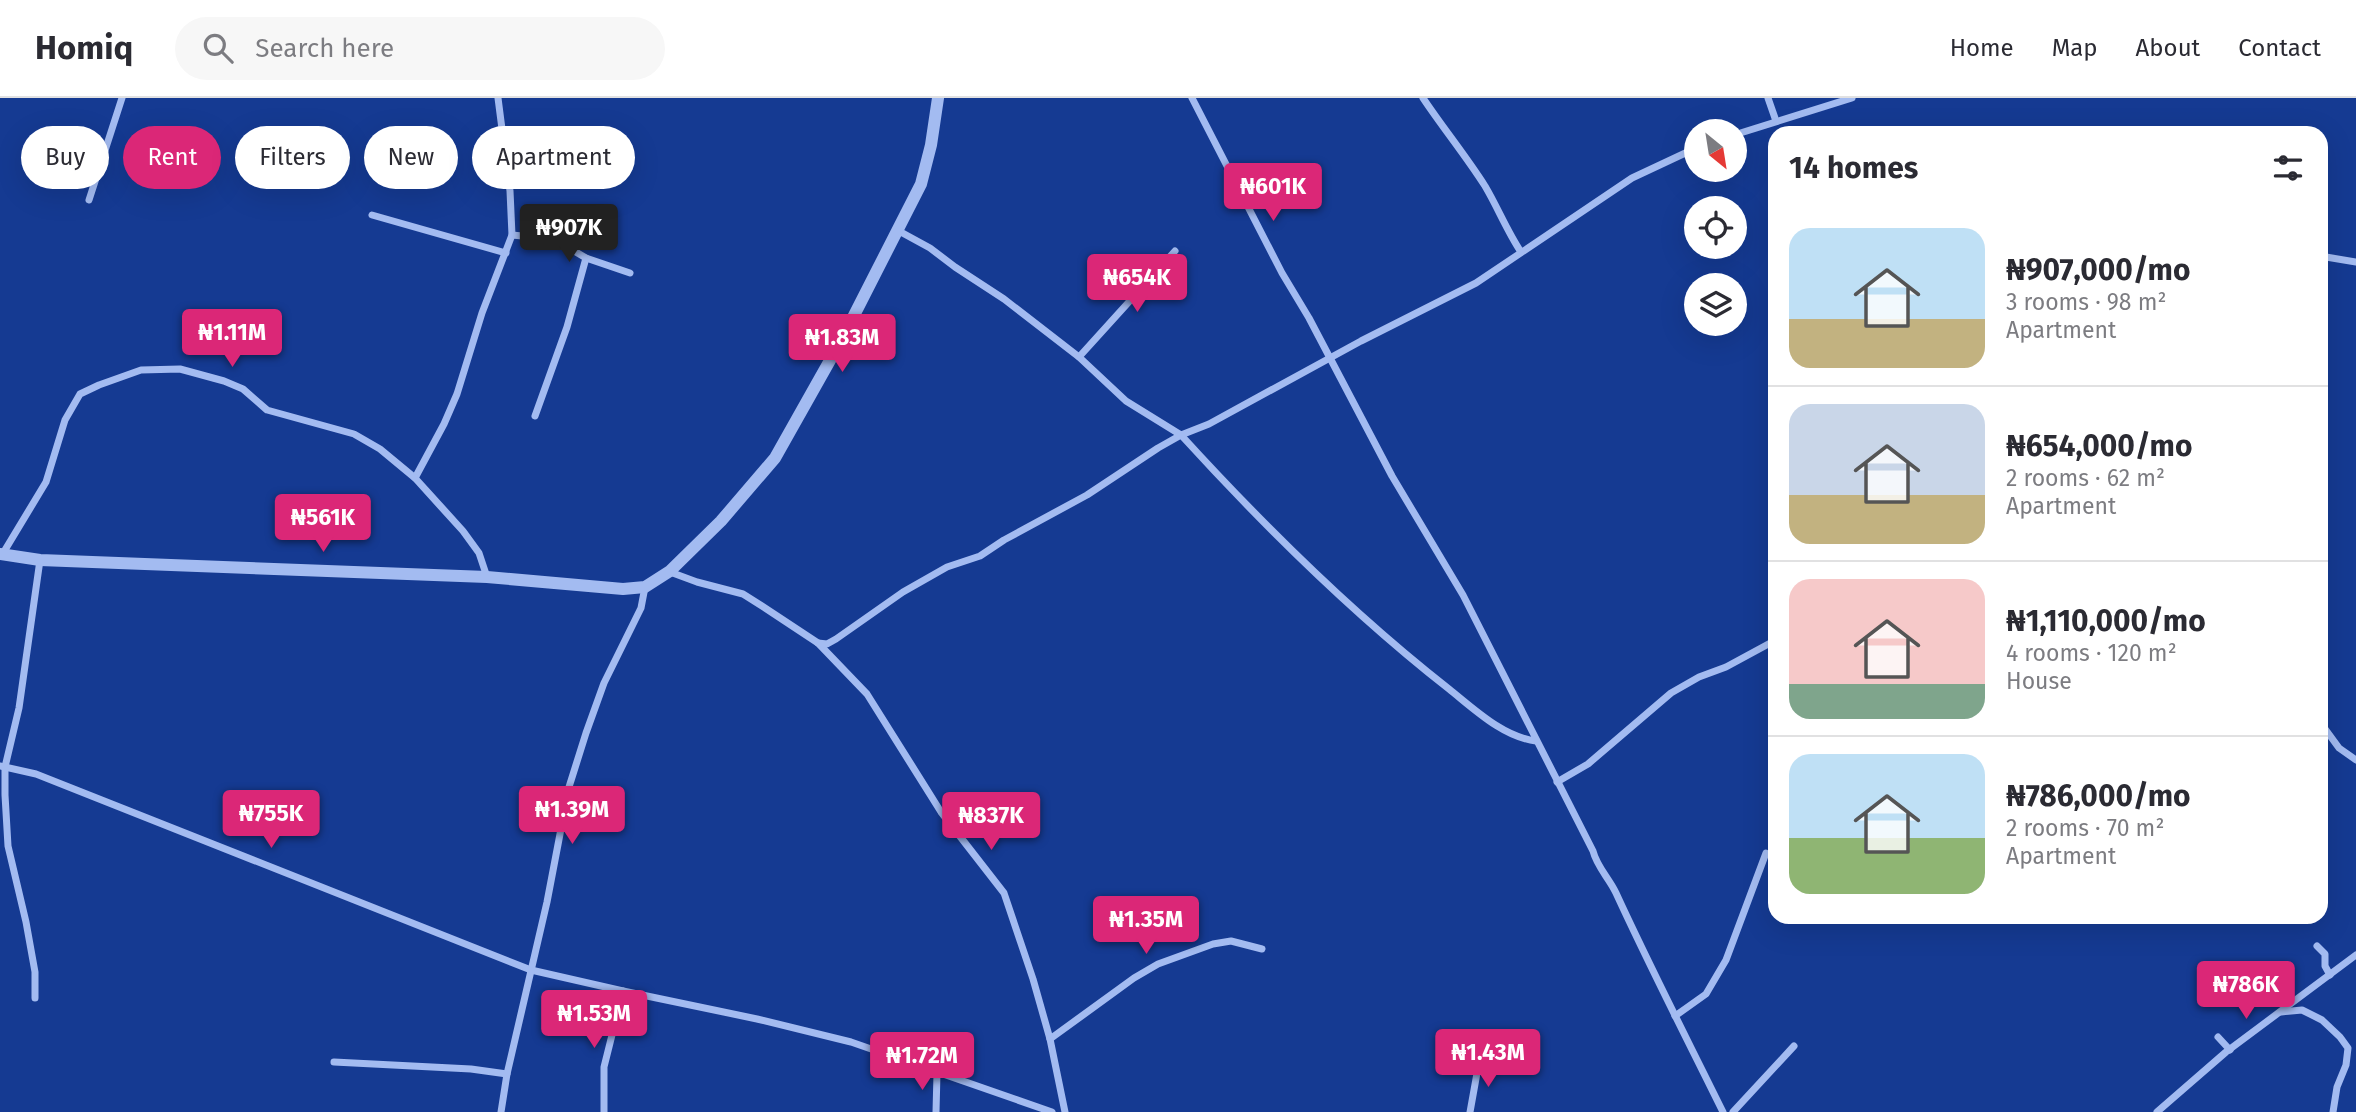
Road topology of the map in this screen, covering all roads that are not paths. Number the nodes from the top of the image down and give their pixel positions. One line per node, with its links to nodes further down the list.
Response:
1 (122, 98): 11 (street)
2 (498, 98): 14 (street)
3 (938, 98): 13 (street)
4 (1192, 98): 23 (street)
5 (1423, 98): 16 (street)
6 (1768, 98): 8 (street)
7 (1852, 98): 8 (street)
8 (1776, 121): 9 (street)
9 (1747, 131)
10 (1684, 153): 16 (street)
11 (89, 200)
12 (372, 215): 17 (street)
13 (897, 229): 22 (street); 29 (street)
14 (512, 235): 17 (street); 19 (street)
15 (1175, 251): 22 (street)
16 (1521, 252): 23 (street)
17 (506, 253): 26 (street)
18 (2328, 257): 20 (street)
19 (586, 258): 21 (street); 24 (street)
20 (2356, 262)
21 (630, 273)
22 (1079, 357): 25 (street)
23 (1330, 359): 25 (street); 35 (street)
24 (535, 416)
25 (1181, 435): 32 (street); 35 (street)
26 (415, 478): 27 (street); 30 (street)
27 (1, 554): 28 (street)
28 (40, 560): 30 (street); 37 (street)
29 (670, 571): 31 (street); 32 (street)
30 (487, 577): 31 (street)
31 (645, 587): 43 (street)
32 (818, 643): 50 (street)
33 (1768, 644): 38 (street)
34 (2328, 733): 36 (street)
35 (1536, 741): 38 (street)
36 (2356, 760)
37 (3, 767): 43 (street); 46 (street)
38 (1557, 782): 48 (street)
39 (1766, 853): 48 (street)
40 (2317, 946): 44 (street)
41 (1262, 949): 50 (street)
42 (2356, 955): 44 (street)
43 (531, 970): 45 (street); 56 (street)
44 (2330, 975): 47 (street)
45 (622, 991): 55 (street); 58 (street)
46 (34, 998)
47 (2280, 1013): 52 (street); 66 (street)
48 (1675, 1016): 63 (street)
49 (2218, 1037): 52 (street)
50 (1050, 1040): 61 (street)
51 (1794, 1046): 64 (street)
52 (2230, 1050): 65 (street)
53 (334, 1062): 56 (street)
54 (1479, 1062): 62 (street)
55 (937, 1073): 59 (street); 60 (street)
56 (507, 1074): 57 (street)
57 (502, 1112)
58 (604, 1112)
59 (936, 1112)
60 (1052, 1112)
61 (1065, 1112)
62 (1470, 1112)
63 (1723, 1112)
64 (1733, 1112)
65 (2157, 1112)
66 (2333, 1112)

